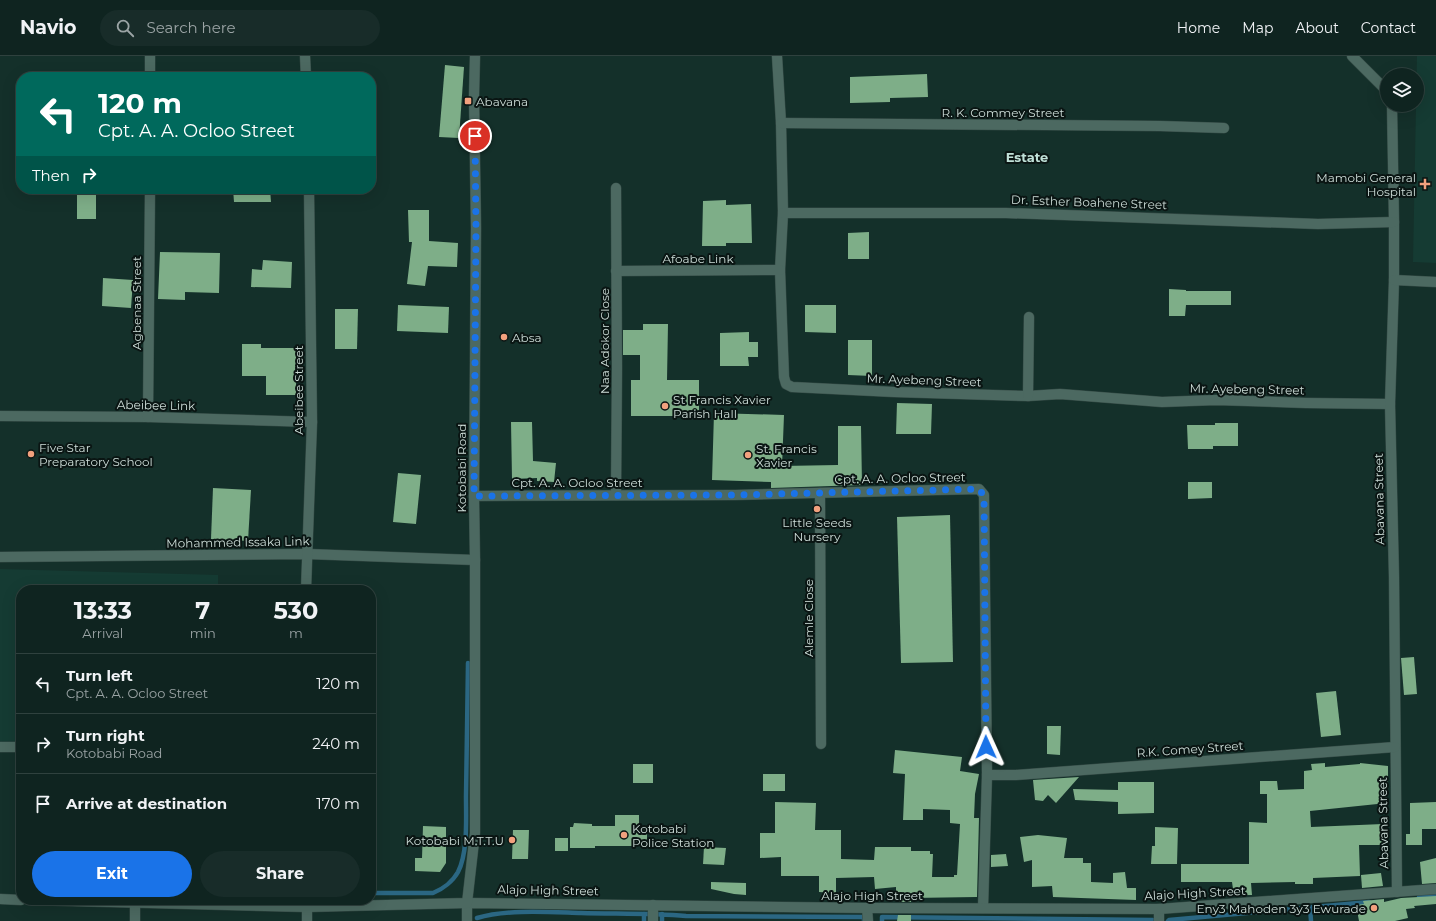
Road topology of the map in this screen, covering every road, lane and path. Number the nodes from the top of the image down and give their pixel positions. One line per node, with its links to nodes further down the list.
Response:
1 (150, 56): 6 (street)
2 (305, 56): 7 (street)
3 (475, 56): 29 (street, Kotobabi Road)
4 (777, 56): 10 (street, Mr. Ayebeng Street)
5 (1352, 56): 8 (street)
6 (150, 72)
7 (306, 72)
8 (1380, 84)
9 (1392, 112): 16 (street, Abavana Street)
10 (781, 123): 11 (street, R. K. Commey Street); 15 (street, Mr. Ayebeng Street)
11 (1224, 128)
12 (616, 188): 18 (street, Naa Adokor Close)
13 (150, 194): 25 (street, Agbenaa Street)
14 (309, 194): 26 (street, Abeibee Street)
15 (783, 213): 16 (street, Dr. Esther Boahene Street); 17 (street, Mr. Ayebeng Street)
16 (1394, 222): 19 (street, Abavana Street)
17 (780, 270): 18 (street, Afoabe Link); 22 (street, Mr. Ayebeng Street)
18 (616, 271): 28 (street, Naa Adokor Close)
19 (1394, 280): 20 (street); 23 (street, Abavana Street)
20 (1436, 282)
21 (1029, 317): 22 (street)
22 (1028, 396): 23 (street, Mr. Ayebeng Street)
23 (1390, 404): 37 (street, Abavana Street)
24 (0, 416): 25 (street, Abeibee Link)
25 (148, 417): 26 (street, Abeibee Link)
26 (312, 422): 30 (street, Abeibee Street)
27 (820, 492): 28 (street, Cpt. A. A. Ocloo Street); 34 (street, Alemle Close); 38 (street, Cpt. A. A. Ocloo Street)
28 (616, 495): 29 (street, Cpt. A. A. Ocloo Street)
29 (474, 496): 32 (street, Kotobabi Road)
30 (307, 554): 31 (street, Mohammed Issaka Link); 32 (street, Mohammed Issaka Link); 33 (street, Abeibee Street)
31 (0, 557)
32 (475, 560): 43 (street, Kotobabi Road)
33 (306, 585)
34 (821, 744)
35 (0, 747): 36 (street)
36 (16, 747)
37 (1395, 747): 38 (street, R.K. Comey Street); 40 (street, Abavana Street)
38 (987, 775): 49 (street, Cpt. A. A. Ocloo Street)
39 (1436, 888): 40 (street, Alajo High Street)
40 (1396, 892): 50 (street, Alajo High Street)
41 (0, 899): 42 (street)
42 (16, 900)
43 (467, 903): 46 (street, Alajo High Street); 47 (street, Alajo High Street); 53 (street, Kotobabi Road)
44 (135, 905): 51 (street)
45 (221, 905): 47 (street, Alajo High Street)
46 (653, 905): 48 (street, Alajo High Street); 54 (street)
47 (307, 907): 52 (street)
48 (867, 908): 49 (street, Alajo High Street); 55 (street)
49 (983, 908): 50 (street, Alajo High Street)
50 (1159, 909): 56 (street)
51 (135, 921)
52 (307, 921)
53 (467, 921)
54 (653, 921)
55 (868, 921)
56 (1159, 921)

